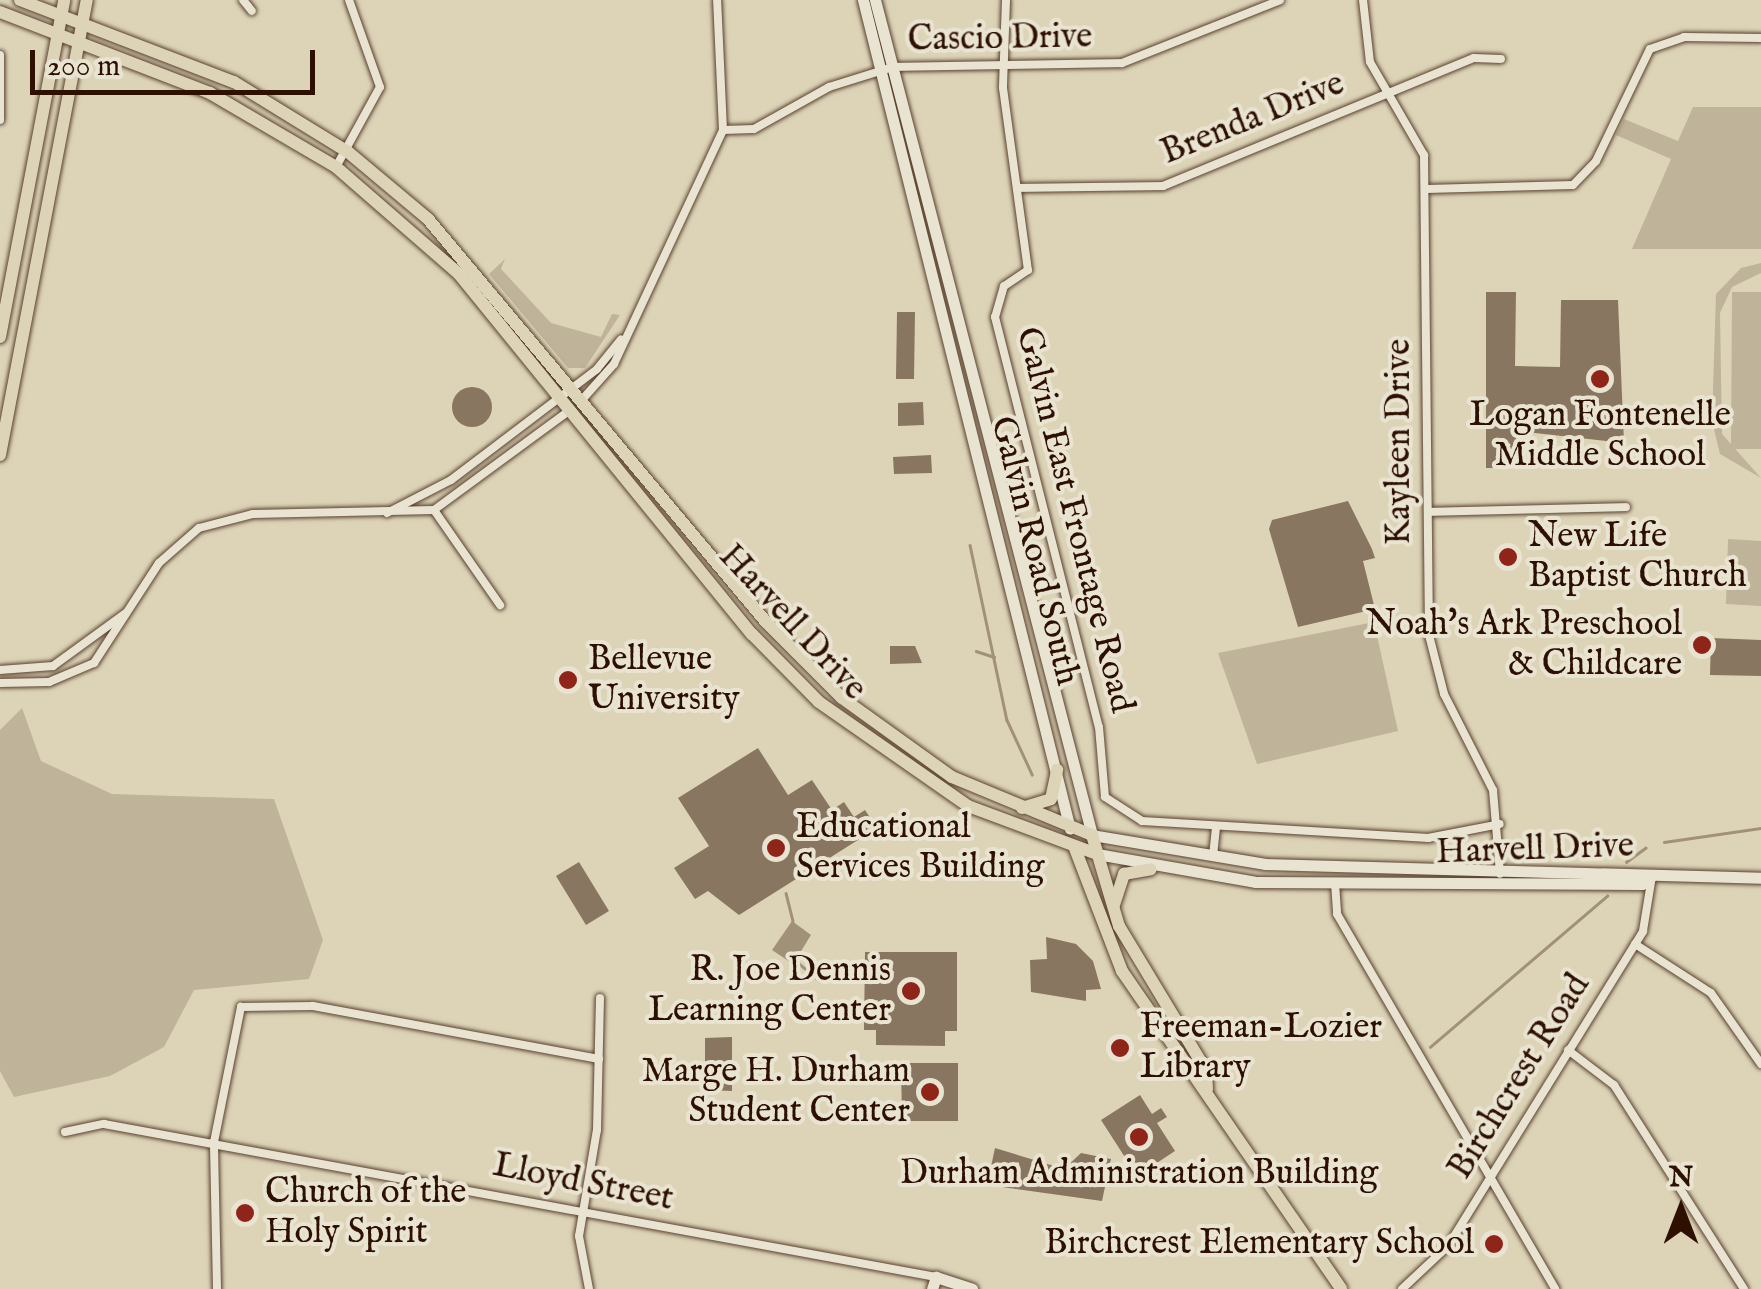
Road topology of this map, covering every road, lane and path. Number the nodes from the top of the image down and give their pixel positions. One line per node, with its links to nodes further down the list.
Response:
1 (20, 0): 12 (main road, Harvell Drive)
2 (87, 0): 15 (main road)
3 (242, 0): 13 (street)
4 (350, 0): 26 (street)
5 (717, 0): 25 (street)
6 (863, 0): 22 (main road, Galvin Road South)
7 (876, 0): 22 (main road, Galvin Road South)
8 (1006, 0): 21 (street)
9 (1280, 0): 11 (street, Cascio Drive)
10 (1364, 0): 23 (street, Kayleen Drive)
11 (1264, 3): 21 (street, Cascio Drive)
12 (62, 7): 15 (main road, Harvell Drive); 16 (main road)
13 (252, 11)
14 (0, 12): 16 (main road, Harvell Drive)
15 (83, 21): 17 (main road); 26 (main road, Harvell Drive)
16 (58, 31): 17 (main road, Harvell Drive); 30 (main road)
17 (80, 38): 27 (main road, Harvell Drive); 36 (main road)
18 (1761, 38): 29 (street)
19 (0, 56): 24 (street)
20 (1501, 59): 23 (street, Brenda Drive)
21 (1001, 66): 22 (street, Cascio Drive); 28 (street)
22 (887, 68): 25 (street, Cascio Drive); 45 (main road, Galvin Road South); 50 (main road, Galvin Road South)
23 (1388, 94): 28 (street, Brenda Drive); 29 (street, Kayleen Drive)
24 (0, 120)
25 (723, 130): 31 (street)
26 (348, 152): 27 (street); 32 (main road, Harvell Drive)
27 (336, 168): 33 (main road, Harvell Drive)
28 (1017, 188): 48 (street, Galvin East Frontage Road)
29 (1427, 189): 39 (street, Kayleen Drive)
30 (0, 337)
31 (621, 339): 32 (street); 34 (street)
32 (573, 384): 33 (street); 34 (main road, Harvell Drive)
33 (558, 395): 35 (main road, Harvell Drive); 40 (street)
34 (585, 398): 35 (street); 46 (main road, Harvell Drive)
35 (571, 410): 38 (street); 51 (main road, Harvell Drive)
36 (0, 455)
37 (1626, 507): 39 (street)
38 (434, 510): 40 (street); 41 (street)
39 (1428, 512): 47 (street, Kayleen Drive)
40 (378, 516): 42 (street)
41 (500, 606)
42 (129, 610): 43 (street); 44 (street)
43 (0, 670)
44 (0, 683)
45 (1057, 770): 46 (main road); 49 (main road, Galvin Road South)
46 (1010, 807): 49 (main road, Harvell Drive)
47 (1500, 824): 48 (street, Galvin East Frontage Road); 56 (street, Kayleen Drive)
48 (1216, 826): 53 (street)
49 (1070, 829): 50 (main road, Harvell Drive); 51 (main road, Galvin Road South)
50 (1092, 835): 52 (main road, Galvin Road South); 53 (main road, Harvell Drive)
51 (1075, 850): 52 (main road, Harvell Drive); 65 (main road, Galvin Road South)
52 (1096, 854): 54 (main road, Harvell Drive); 59 (main road, Galvin Road South)
53 (1213, 861): 56 (main road, Harvell Drive)
54 (1151, 869): 58 (main road, Harvell Drive); 59 (main road)
55 (1652, 876): 56 (main road, Harvell Drive); 57 (main road, Harvell Drive); 60 (street, Birchcrest Road)
56 (1500, 878): 58 (main road, Harvell Drive)
57 (1761, 878)
58 (1335, 883): 68 (street)
59 (1114, 913): 65 (main road, Galvin Road South)
60 (1635, 944): 62 (street, Birchcrest Road); 64 (street)
61 (600, 998): 63 (street)
62 (1568, 1050): 68 (street, Birchcrest Road); 77 (street)
63 (600, 1059): 67 (street); 69 (street)
64 (1761, 1064)
65 (1207, 1089): 74 (main road, Galvin Road South)
66 (65, 1132): 67 (street, Lloyd Street)
67 (214, 1142): 69 (street, Lloyd Street); 71 (street)
68 (1492, 1176): 75 (street, Birchcrest Road); 76 (street)
69 (581, 1210): 70 (street, Lloyd Street); 72 (street)
70 (934, 1283): 73 (main road, Lloyd Street)
71 (217, 1289)
72 (590, 1289)
73 (972, 1289)
74 (1342, 1289)
75 (1402, 1289)
76 (1555, 1289)
77 (1744, 1289)

